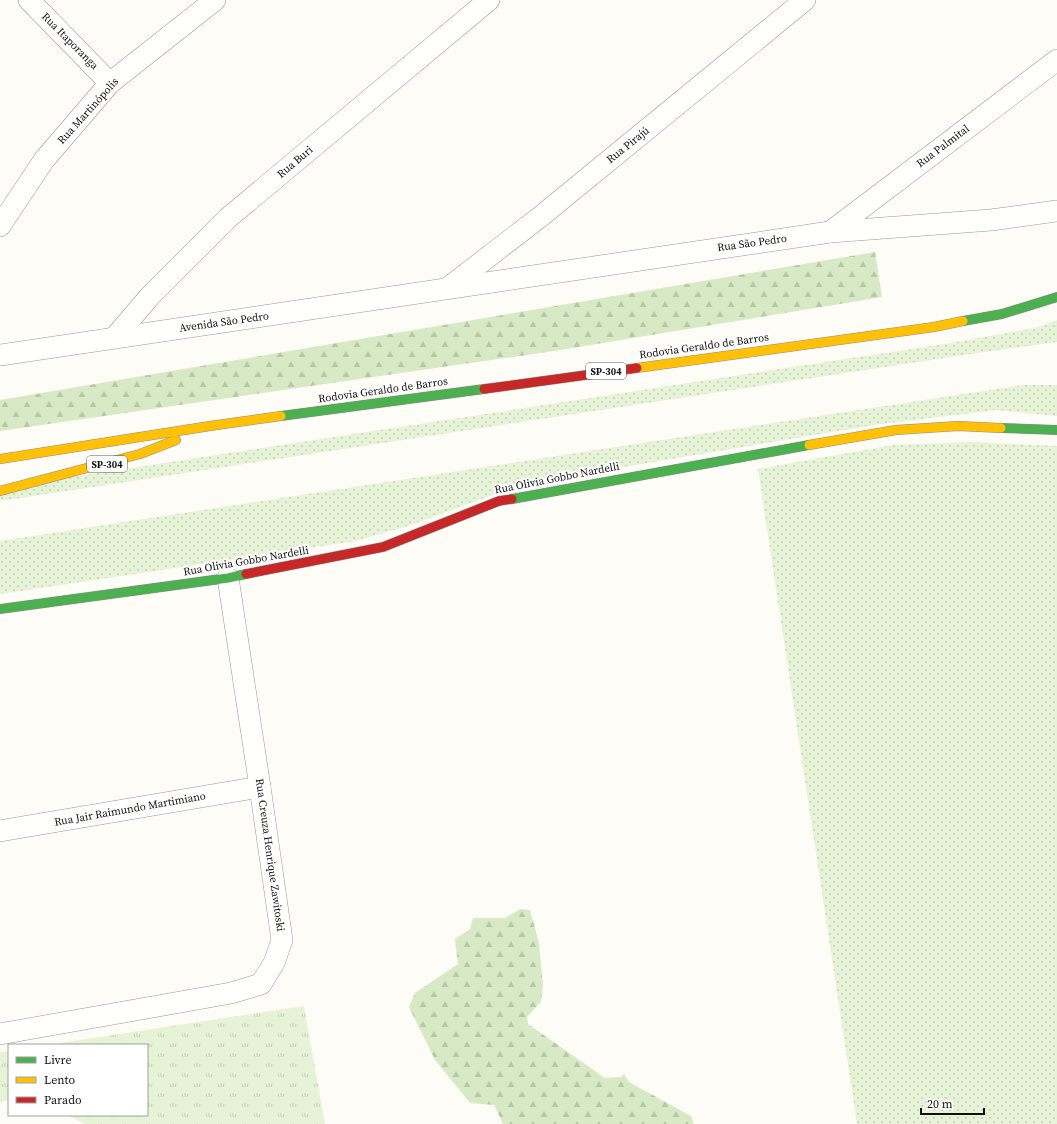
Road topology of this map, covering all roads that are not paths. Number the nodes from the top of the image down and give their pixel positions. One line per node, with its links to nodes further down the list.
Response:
1 (29, 0): 6 (street, Rua Itaporanga)
2 (215, 0): 6 (street, Rua Martinópolis)
3 (489, 0): 12 (street, Rua Buri)
4 (801, 1): 10 (street, Rua Pirajú)
5 (1057, 60): 9 (street, Rua Palmital)
6 (110, 83): 8 (street, Rua Martinópolis)
7 (1057, 211): 9 (street, Rua São Pedro)
8 (0, 226)
9 (830, 232): 10 (street, Rua São Pedro)
10 (449, 288): 12 (street, Avenida São Pedro)
11 (1057, 298): 14 (main road, Rodovia Geraldo de Barros / SP-304)
12 (115, 338): 13 (street, Avenida São Pedro)
13 (0, 355)
14 (210, 426): 16 (main road, Rodovia Geraldo de Barros / SP-304); 17 (main road, Rodovia Geraldo de Barros / SP-304)
15 (1057, 430): 18 (main road, Rua Olivia Gobbo Nardelli)
16 (0, 459)
17 (0, 491)
18 (228, 578): 19 (main road, Rua Olivia Gobbo Nardelli); 20 (street, Rua Creuza Henrique Zawitoski)
19 (0, 608)
20 (260, 788): 21 (street, Rua Jair Raimundo Martimiano); 22 (street, Rua Creuza Henrique Zawitoski)
21 (0, 831)
22 (0, 1034)

